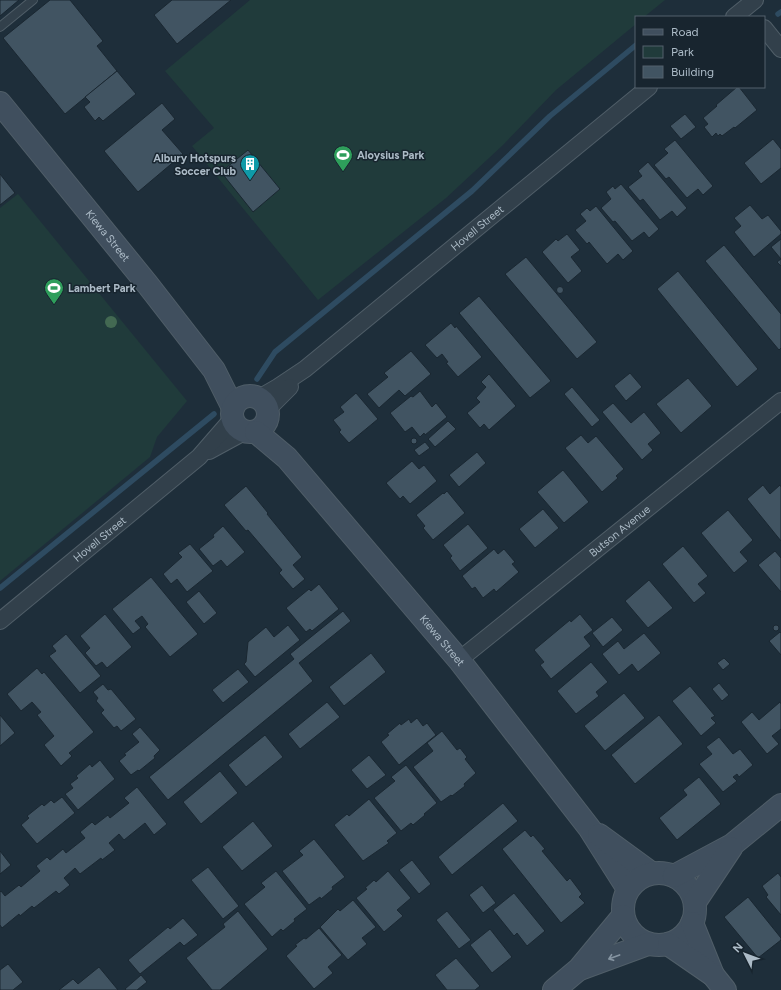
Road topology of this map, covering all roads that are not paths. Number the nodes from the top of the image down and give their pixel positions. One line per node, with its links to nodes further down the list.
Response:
1 (33, 0): 4 (lane)
2 (749, 6): 3 (street)
3 (735, 16)
4 (0, 27)
5 (765, 29): 6 (street)
6 (781, 49)
7 (648, 88): 10 (street, Hovell Street)
8 (0, 103): 10 (street, Kiewa Street)
9 (781, 401): 12 (street, Butson Avenue)
10 (251, 414): 11 (street, Hovell Street); 12 (street, Kiewa Street)
11 (0, 621)
12 (459, 660): 14 (street, Kiewa Street)
13 (781, 805): 15 (street)
14 (590, 829): 16 (street, Kiewa Street); 18 (street, Kiewa Street)
15 (732, 845): 17 (street); 19 (street)
16 (651, 873): 17 (street); 18 (street)
17 (674, 876): 19 (street)
18 (628, 889): 20 (street)
19 (693, 912): 21 (street); 23 (street)
20 (623, 916): 21 (street); 22 (street)
21 (658, 944): 22 (street, one-way to 22); 23 (street)
22 (579, 970): 24 (street)
23 (719, 982)
24 (554, 990)

